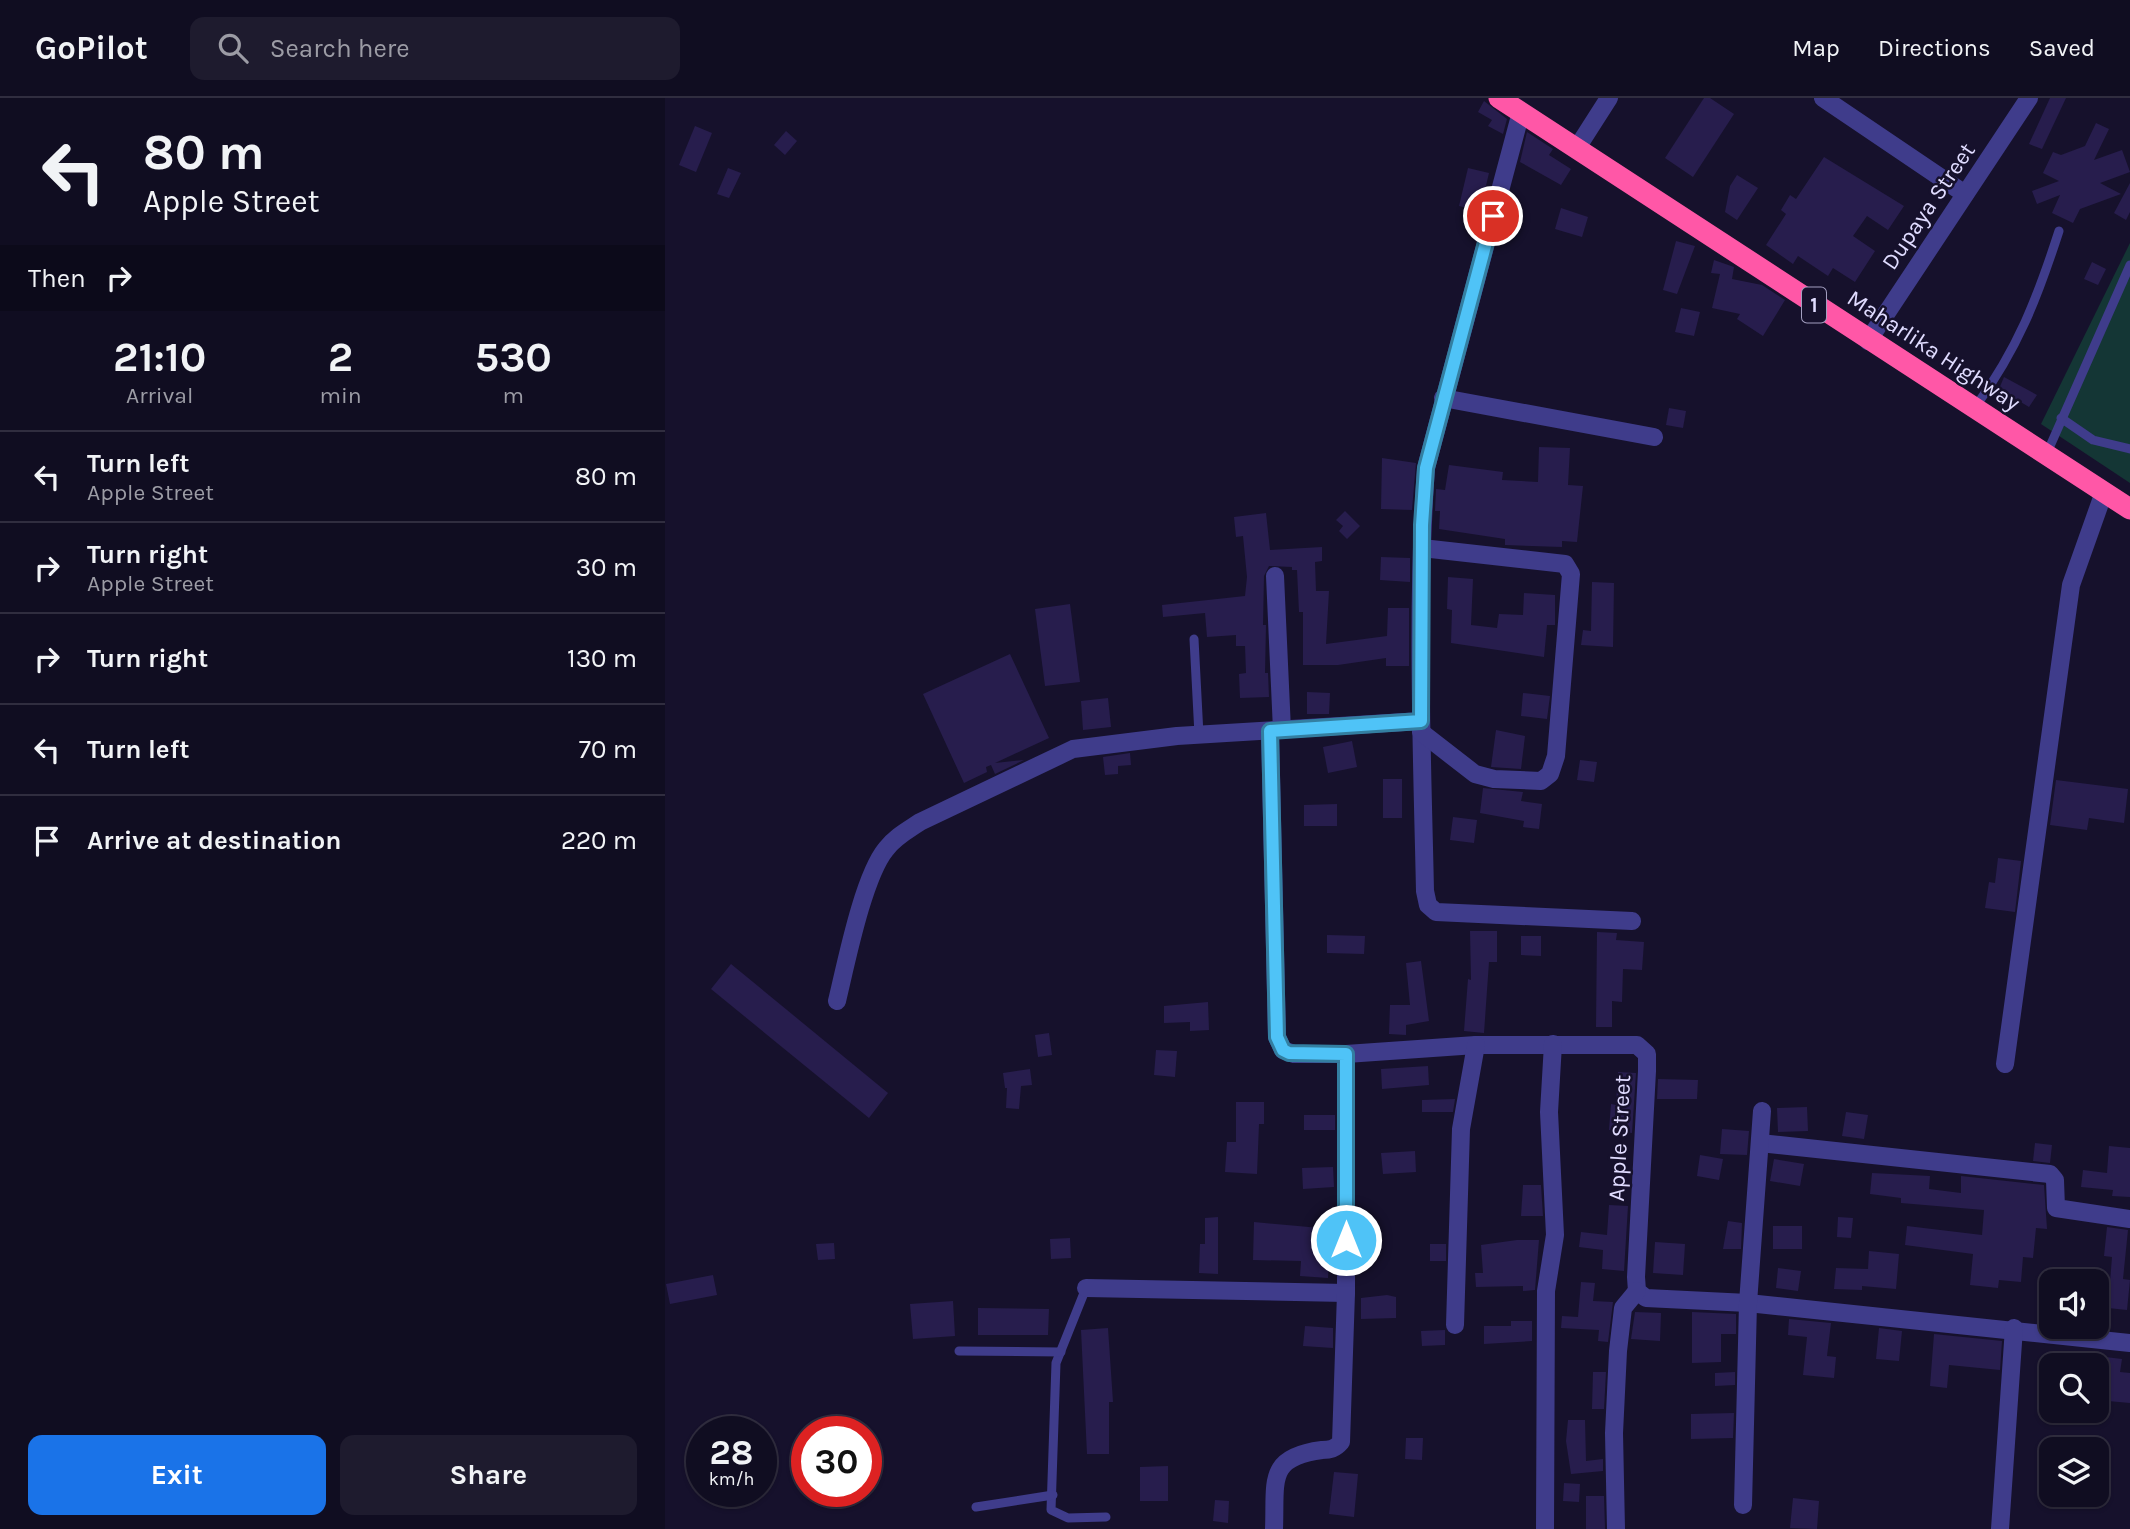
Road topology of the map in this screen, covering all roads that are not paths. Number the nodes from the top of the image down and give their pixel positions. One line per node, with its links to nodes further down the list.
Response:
1 (1499, 98): 5 (highway, Maharlika Highway / 1)
2 (1609, 98): 6 (street)
3 (1823, 98): 7 (street)
4 (2026, 99): 7 (street, Dupaya Street)
5 (1521, 112): 6 (highway, Maharlika Highway / 1); 11 (street)
6 (1577, 148): 10 (highway, Maharlika Highway / 1)
7 (1965, 194): 10 (street, Dupaya Street)
8 (2059, 231): 12 (lane)
9 (2130, 265): 13 (lane)
10 (1868, 341): 12 (highway, Maharlika Highway / 1)
11 (1443, 398): 14 (street); 19 (street)
12 (1975, 408): 16 (highway, Maharlika Highway / 1)
13 (2061, 418): 15 (lane); 16 (lane)
14 (1654, 437)
15 (2130, 449)
16 (2047, 453): 17 (highway, Maharlika Highway / 1)
17 (2104, 492): 18 (highway, Maharlika Highway / 1); 30 (street)
18 (2130, 509)
19 (1422, 548): 22 (street); 22 (street)
20 (1275, 576): 23 (street)
21 (1194, 639): 24 (lane)
22 (1421, 726): 23 (street); 25 (street)
23 (1276, 730): 24 (street); 29 (street, Apple Street)
24 (1199, 735): 26 (street)
25 (1632, 921)
26 (837, 1001)
27 (1553, 1044): 28 (street, Apple Street); 35 (street, Apple Street); 48 (street)
28 (1476, 1045): 29 (street, Apple Street); 38 (street)
29 (1346, 1054): 36 (street)
30 (2005, 1064)
31 (1762, 1111): 32 (street)
32 (1760, 1143): 33 (street); 37 (street)
33 (2130, 1219)
34 (1086, 1288): 36 (street); 42 (lane)
35 (1637, 1291): 37 (street); 49 (street)
36 (1346, 1293): 47 (street)
37 (1748, 1303): 39 (street); 44 (street)
38 (1455, 1325)
39 (2014, 1328): 40 (street); 50 (street)
40 (2130, 1343)
41 (959, 1350): 42 (lane)
42 (1061, 1352): 43 (lane)
43 (1053, 1495): 45 (lane); 46 (lane)
44 (1743, 1505)
45 (976, 1507)
46 (1106, 1517)
47 (1274, 1529)
48 (1545, 1529)
49 (1616, 1529)
50 (2000, 1529)

